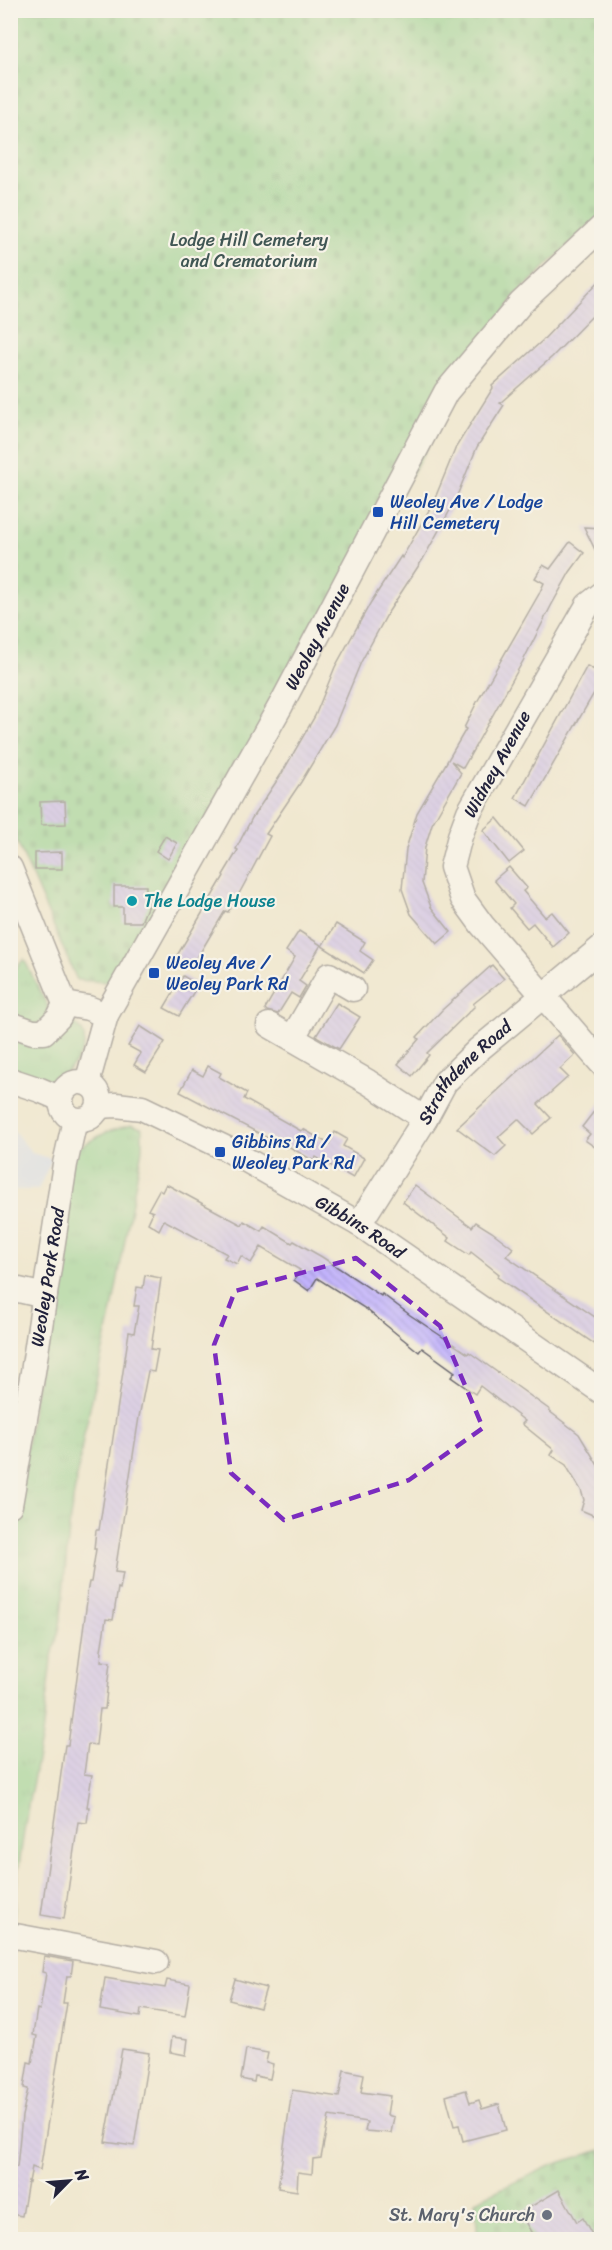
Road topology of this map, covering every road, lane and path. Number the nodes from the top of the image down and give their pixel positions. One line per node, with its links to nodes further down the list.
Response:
1 (602, 227): 8 (street, Weoley Avenue)
2 (602, 594): 6 (street, Widney Avenue)
3 (10, 868): 7 (street)
4 (602, 947): 6 (street, Strathdene Road)
5 (353, 989): 11 (street)
6 (544, 996): 12 (street, Widney Avenue); 17 (street, Strathdene Road)
7 (65, 1004): 8 (street); 9 (street)
8 (106, 1015): 14 (street, Weoley Avenue)
9 (10, 1024)
10 (269, 1025): 11 (street)
11 (293, 1037): 17 (street)
12 (602, 1064)
13 (10, 1080): 15 (street)
14 (87, 1083): 15 (street); 16 (street)
15 (61, 1099): 18 (street)
16 (99, 1106): 18 (street); 19 (street, Gibbins Road)
17 (425, 1119): 19 (street, Strathdene Road)
18 (75, 1120): 21 (street, Weoley Park Road)
19 (359, 1224): 22 (street, Gibbins Road)
20 (10, 1288): 21 (street)
21 (45, 1296): 23 (street, Weoley Park Road)
22 (602, 1392)
23 (10, 1505)
24 (10, 1935): 25 (street)
25 (156, 1962)

